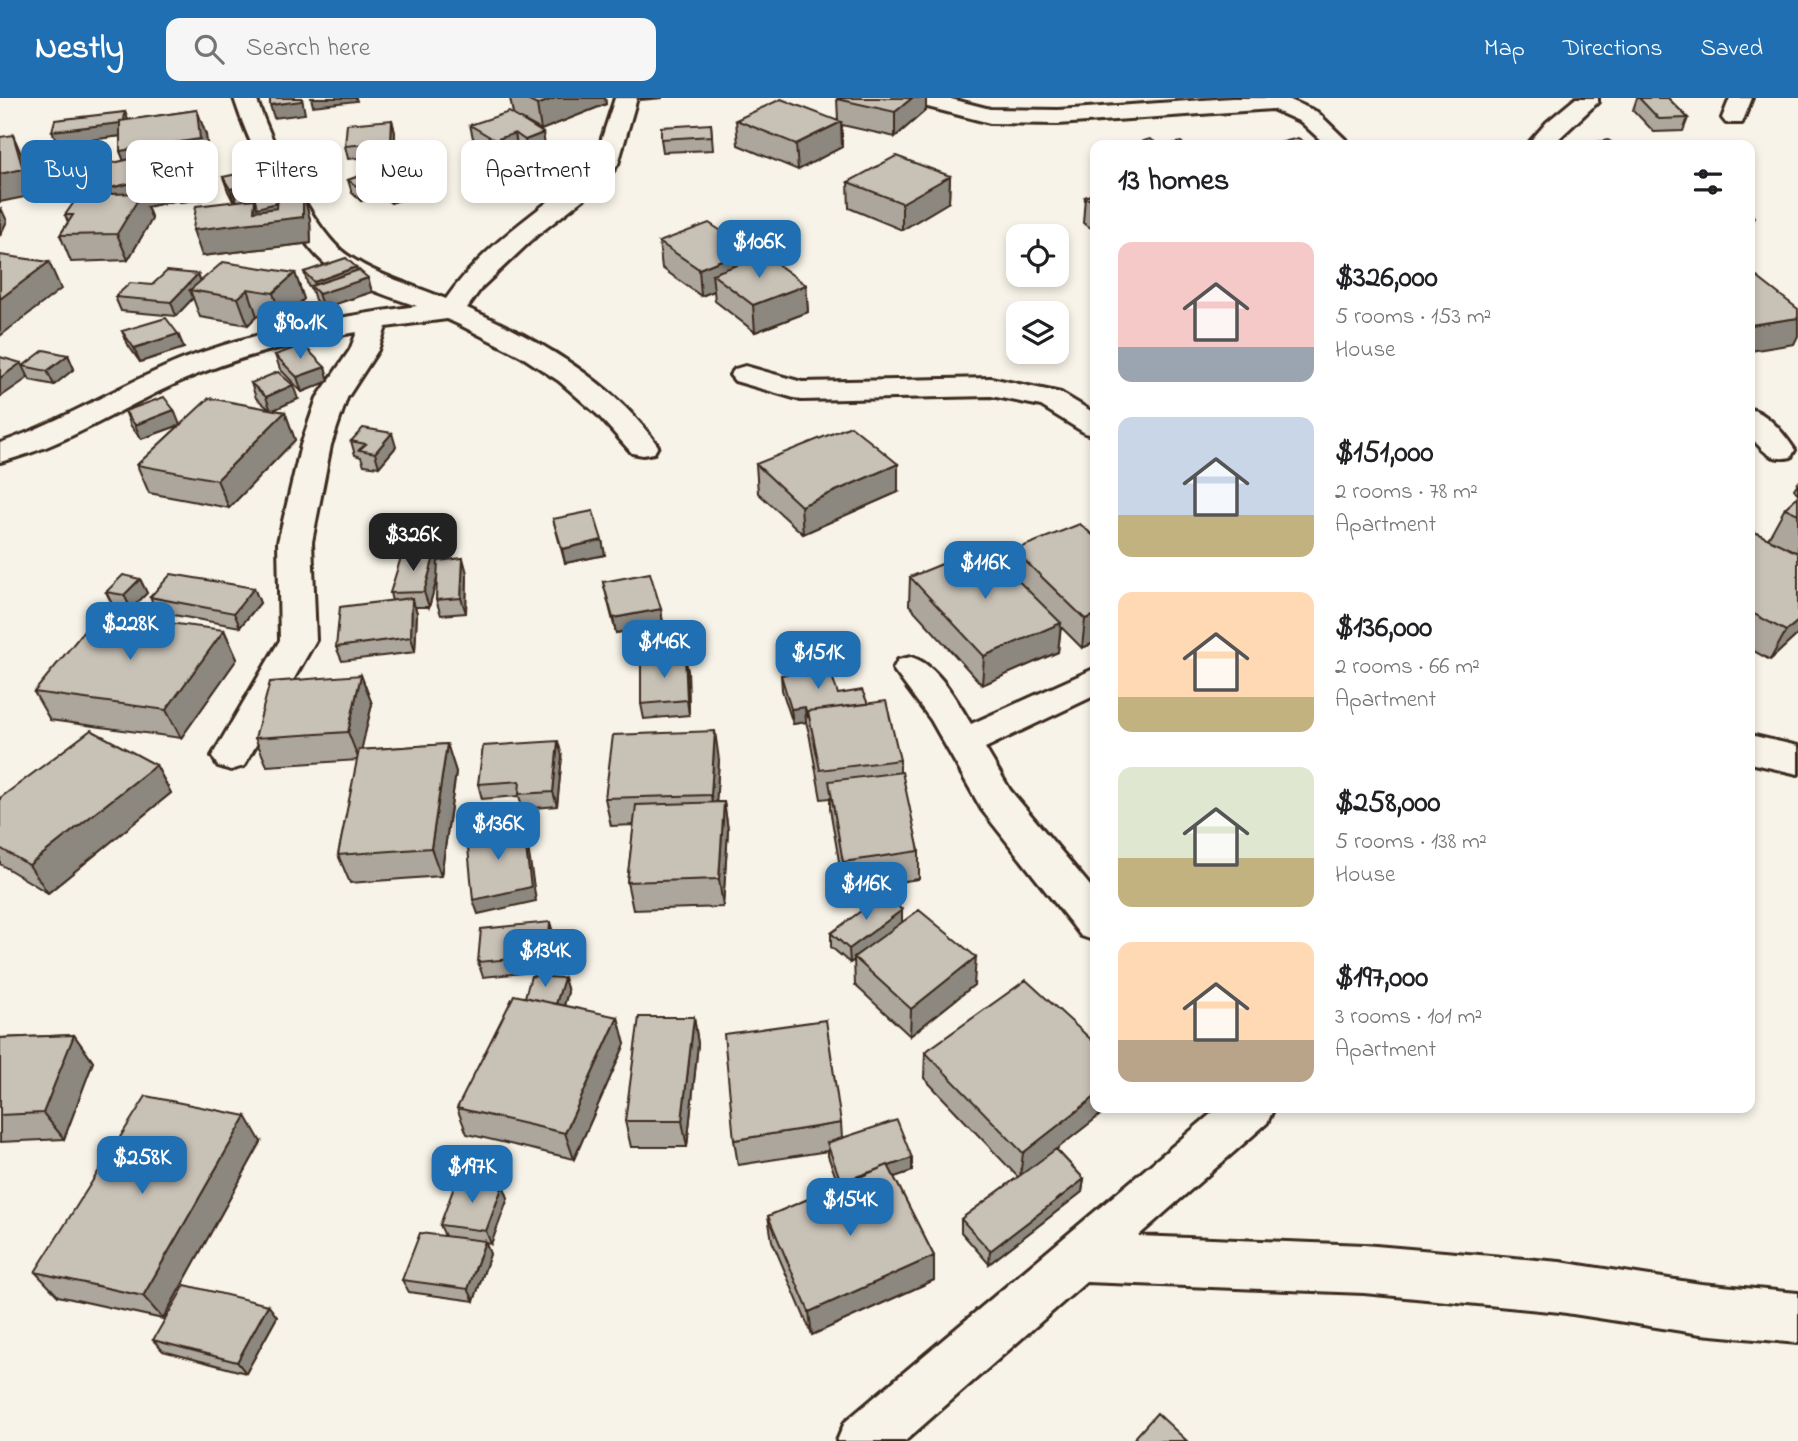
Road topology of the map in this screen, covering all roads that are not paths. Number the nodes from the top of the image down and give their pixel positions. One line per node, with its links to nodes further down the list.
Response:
1 (245, 98): 7 (street)
2 (626, 98): 7 (street)
3 (920, 98): 5 (street)
4 (1587, 98): 6 (street)
5 (1334, 140)
6 (1543, 140)
7 (452, 310): 8 (street); 12 (street)
8 (375, 320): 14 (street); 19 (street)
9 (745, 375): 10 (street)
10 (1090, 423)
11 (1755, 423): 13 (street)
12 (643, 446)
13 (1780, 450)
14 (0, 453)
15 (912, 668): 17 (street)
16 (1090, 683): 17 (street)
17 (963, 743): 21 (street)
18 (1755, 750): 20 (street)
19 (232, 756)
20 (1798, 760)
21 (1090, 917)
22 (1245, 1113): 23 (street)
23 (1077, 1258): 24 (street); 25 (street)
24 (1798, 1318)
25 (864, 1441)

